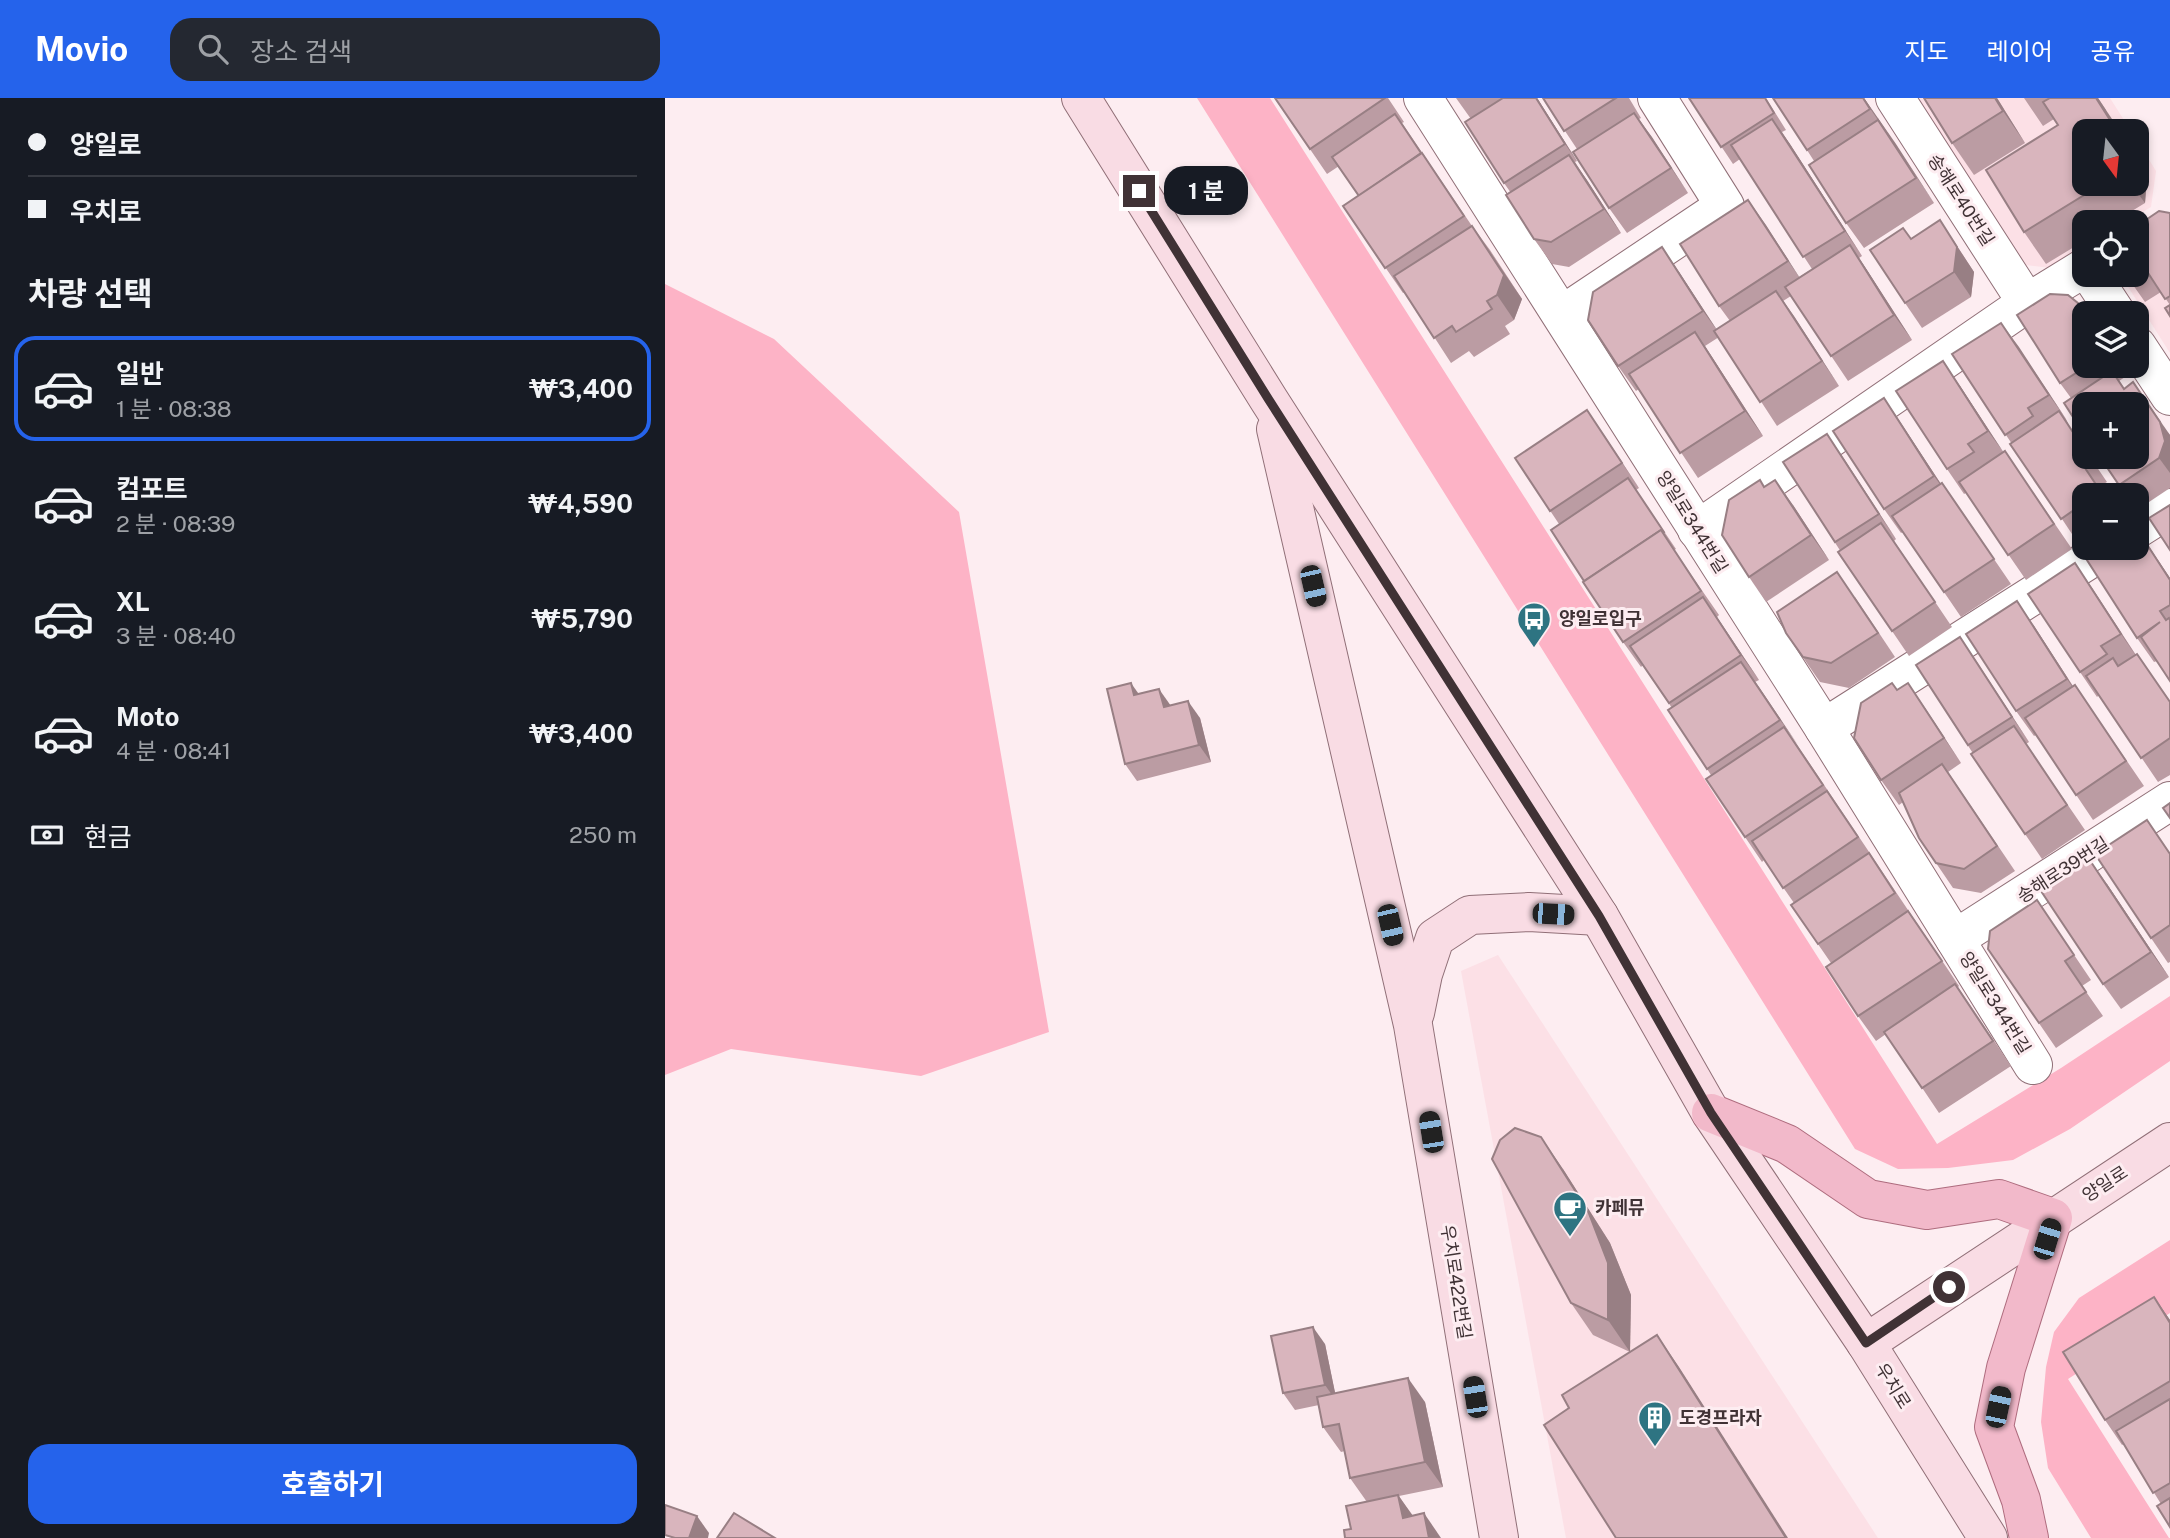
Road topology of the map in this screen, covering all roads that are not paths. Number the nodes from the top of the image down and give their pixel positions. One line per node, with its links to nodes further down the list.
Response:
1 (1081, 98): 10 (main road, 우치로)
2 (1423, 98): 7 (street, 양일로344번길)
3 (1657, 98): 7 (street)
4 (1895, 98): 6 (street, 송해로40번길)
5 (2072, 275): 6 (street)
6 (2027, 303): 13 (street)
7 (1562, 315): 13 (street, 양일로344번길)
8 (2149, 364): 9 (street)
9 (2170, 397)
10 (1269, 400): 17 (main road, 우치로); 19 (main road, 우치로422번길)
11 (2170, 508): 12 (street)
12 (2149, 521)
13 (1697, 530): 15 (street, 양일로344번길)
14 (2088, 560): 15 (street)
15 (1824, 728): 18 (street, 양일로344번길)
16 (2170, 801): 18 (street, 송해로39번길)
17 (1599, 916): 19 (main road); 21 (main road, 우치로)
18 (1955, 939): 20 (street, 양일로344번길)
19 (1413, 1026): 25 (main road, 우치로422번길)
20 (2033, 1065)
21 (1711, 1113): 23 (main road); 24 (main road, 우치로)
22 (2170, 1142): 23 (main road, 양일로)
23 (2053, 1218): 24 (main road, 양일로); 27 (main road)
24 (1866, 1343): 26 (main road, 우치로)
25 (1499, 1538)
26 (1989, 1538)
27 (2029, 1538)

